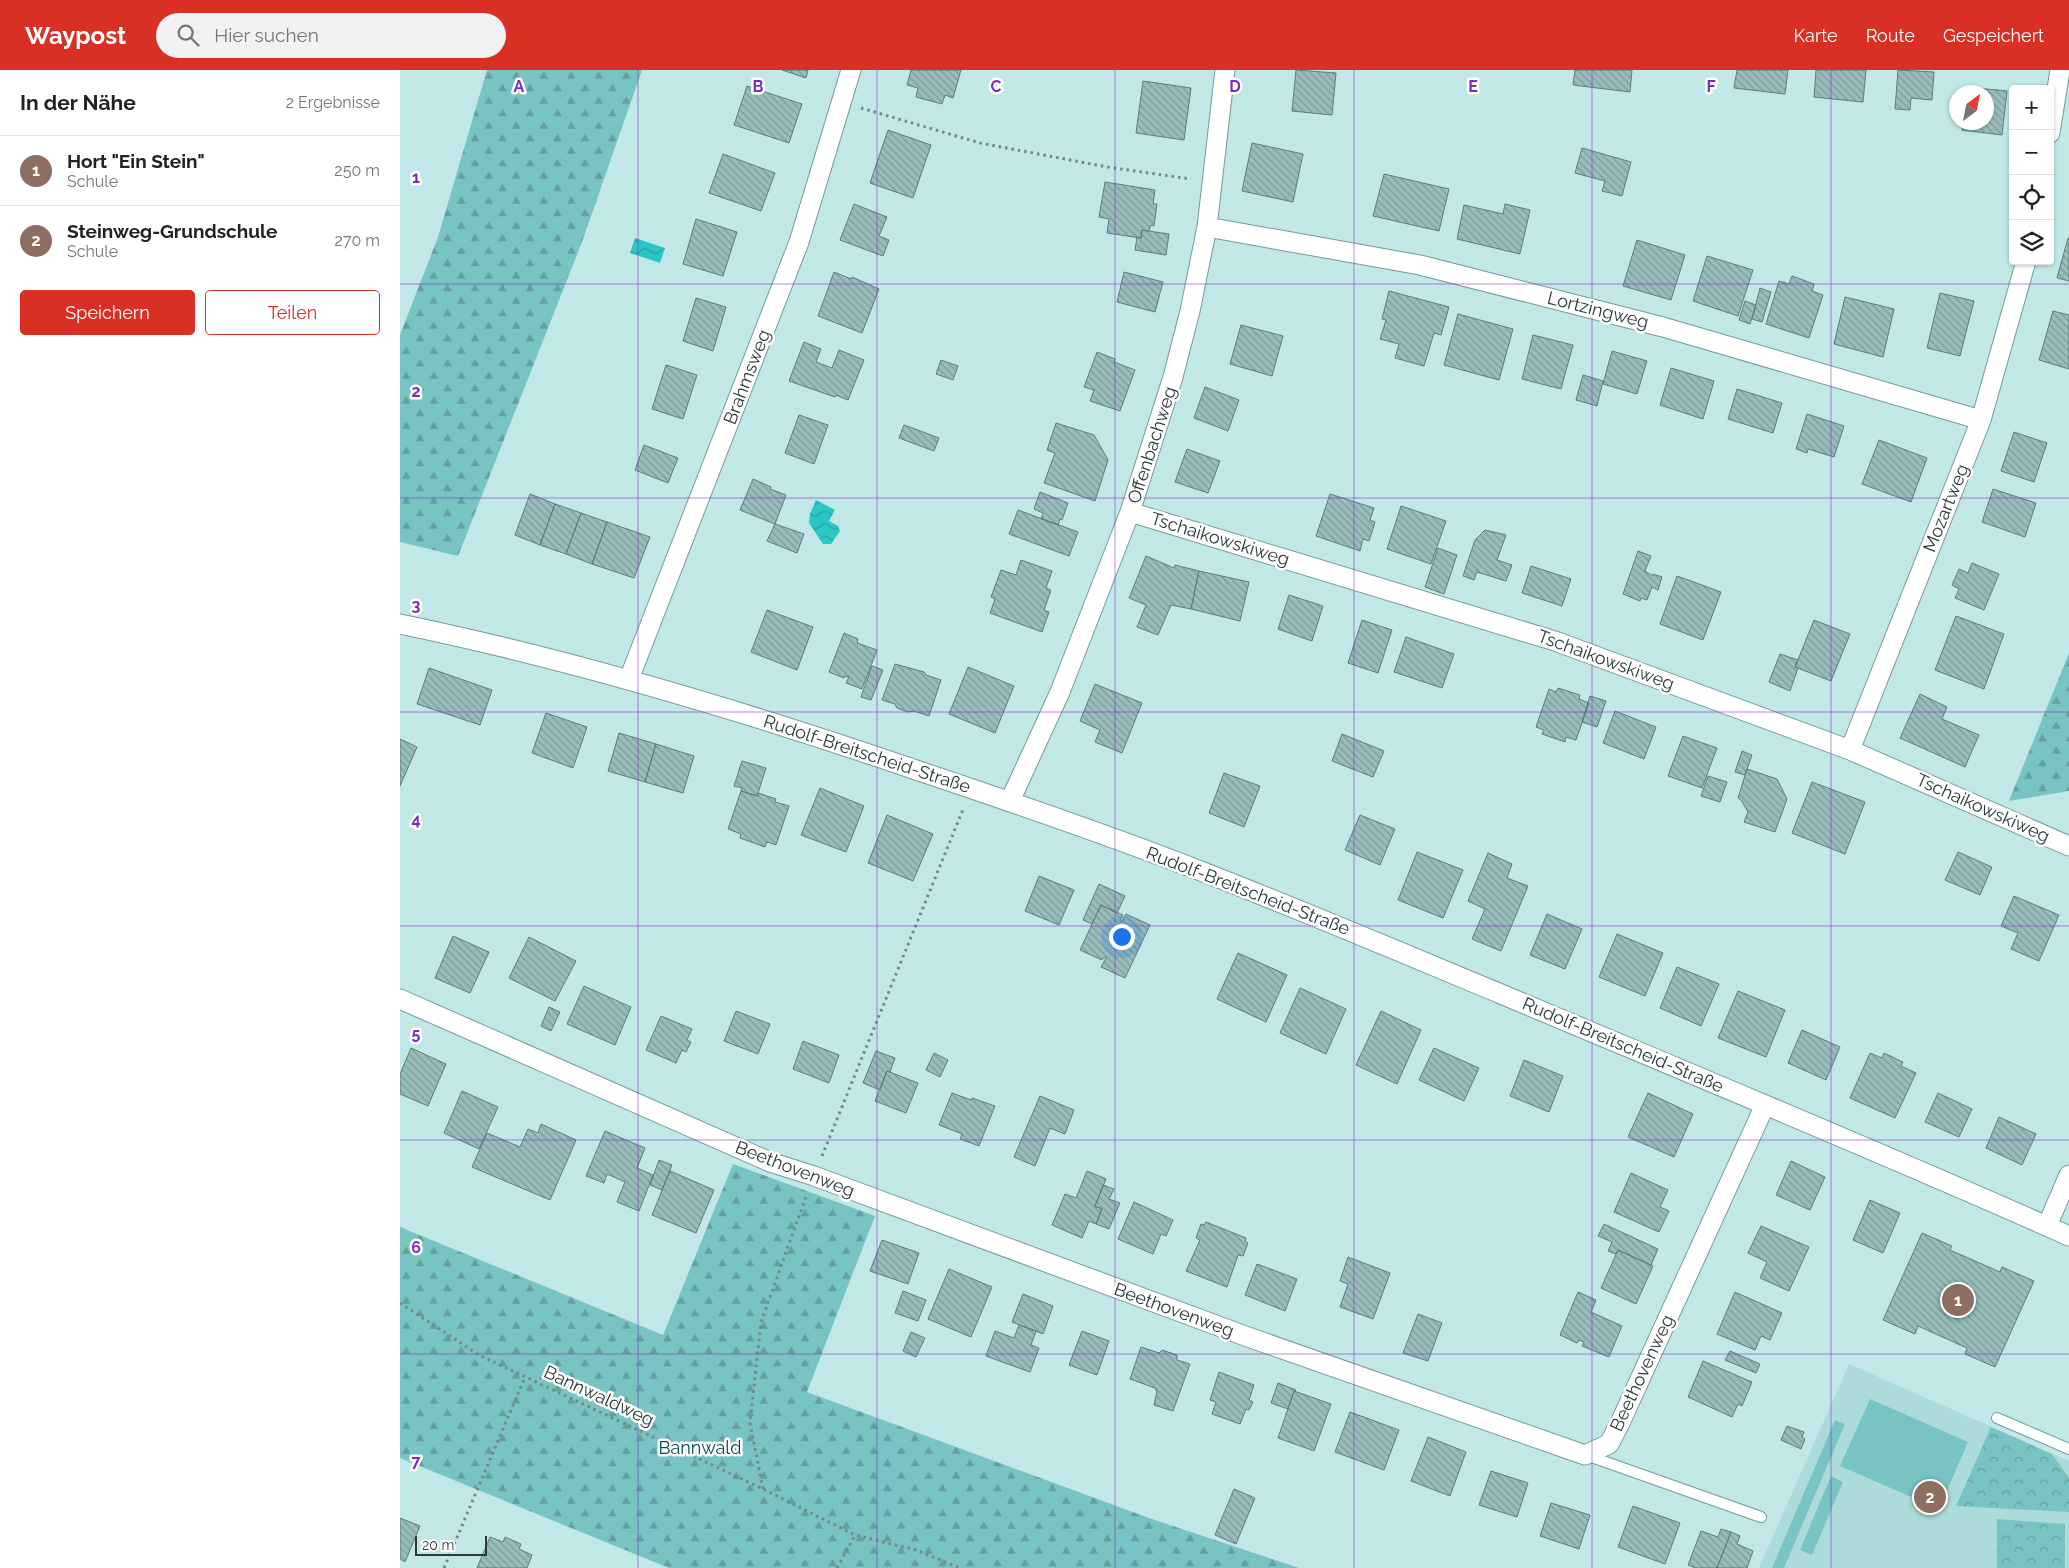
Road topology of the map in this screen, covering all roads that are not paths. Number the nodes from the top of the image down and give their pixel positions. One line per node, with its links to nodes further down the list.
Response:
1 (852, 70): 10 (street, Brahmsweg)
2 (1225, 70): 5 (street, Offenbachweg)
3 (2060, 70): 4 (street)
4 (2050, 130)
5 (1207, 227): 7 (street, Lortzingweg); 8 (street, Offenbachweg)
6 (2025, 265): 7 (street, Mozartweg)
7 (1981, 420): 11 (street, Mozartweg)
8 (1130, 512): 11 (street, Tschaikowskiweg); 12 (street, Offenbachweg)
9 (400, 624): 10 (street, Rudolf-Breitscheid-Straße)
10 (629, 679): 12 (street, Rudolf-Breitscheid-Straße)
11 (1850, 750): 13 (street, Tschaikowskiweg)
12 (1010, 801): 15 (street, Rudolf-Breitscheid-Straße)
13 (2069, 846)
14 (400, 999): 21 (street, Beethovenweg)
15 (1765, 1105): 17 (street, Rudolf-Breitscheid-Straße); 21 (street, Beethovenweg)
16 (2069, 1175): 17 (street)
17 (2047, 1226): 18 (street, Rudolf-Breitscheid-Straße)
18 (2069, 1236)
19 (1997, 1418): 20 (lane)
20 (2069, 1449)
21 (1585, 1455): 22 (lane)
22 (1761, 1516)

